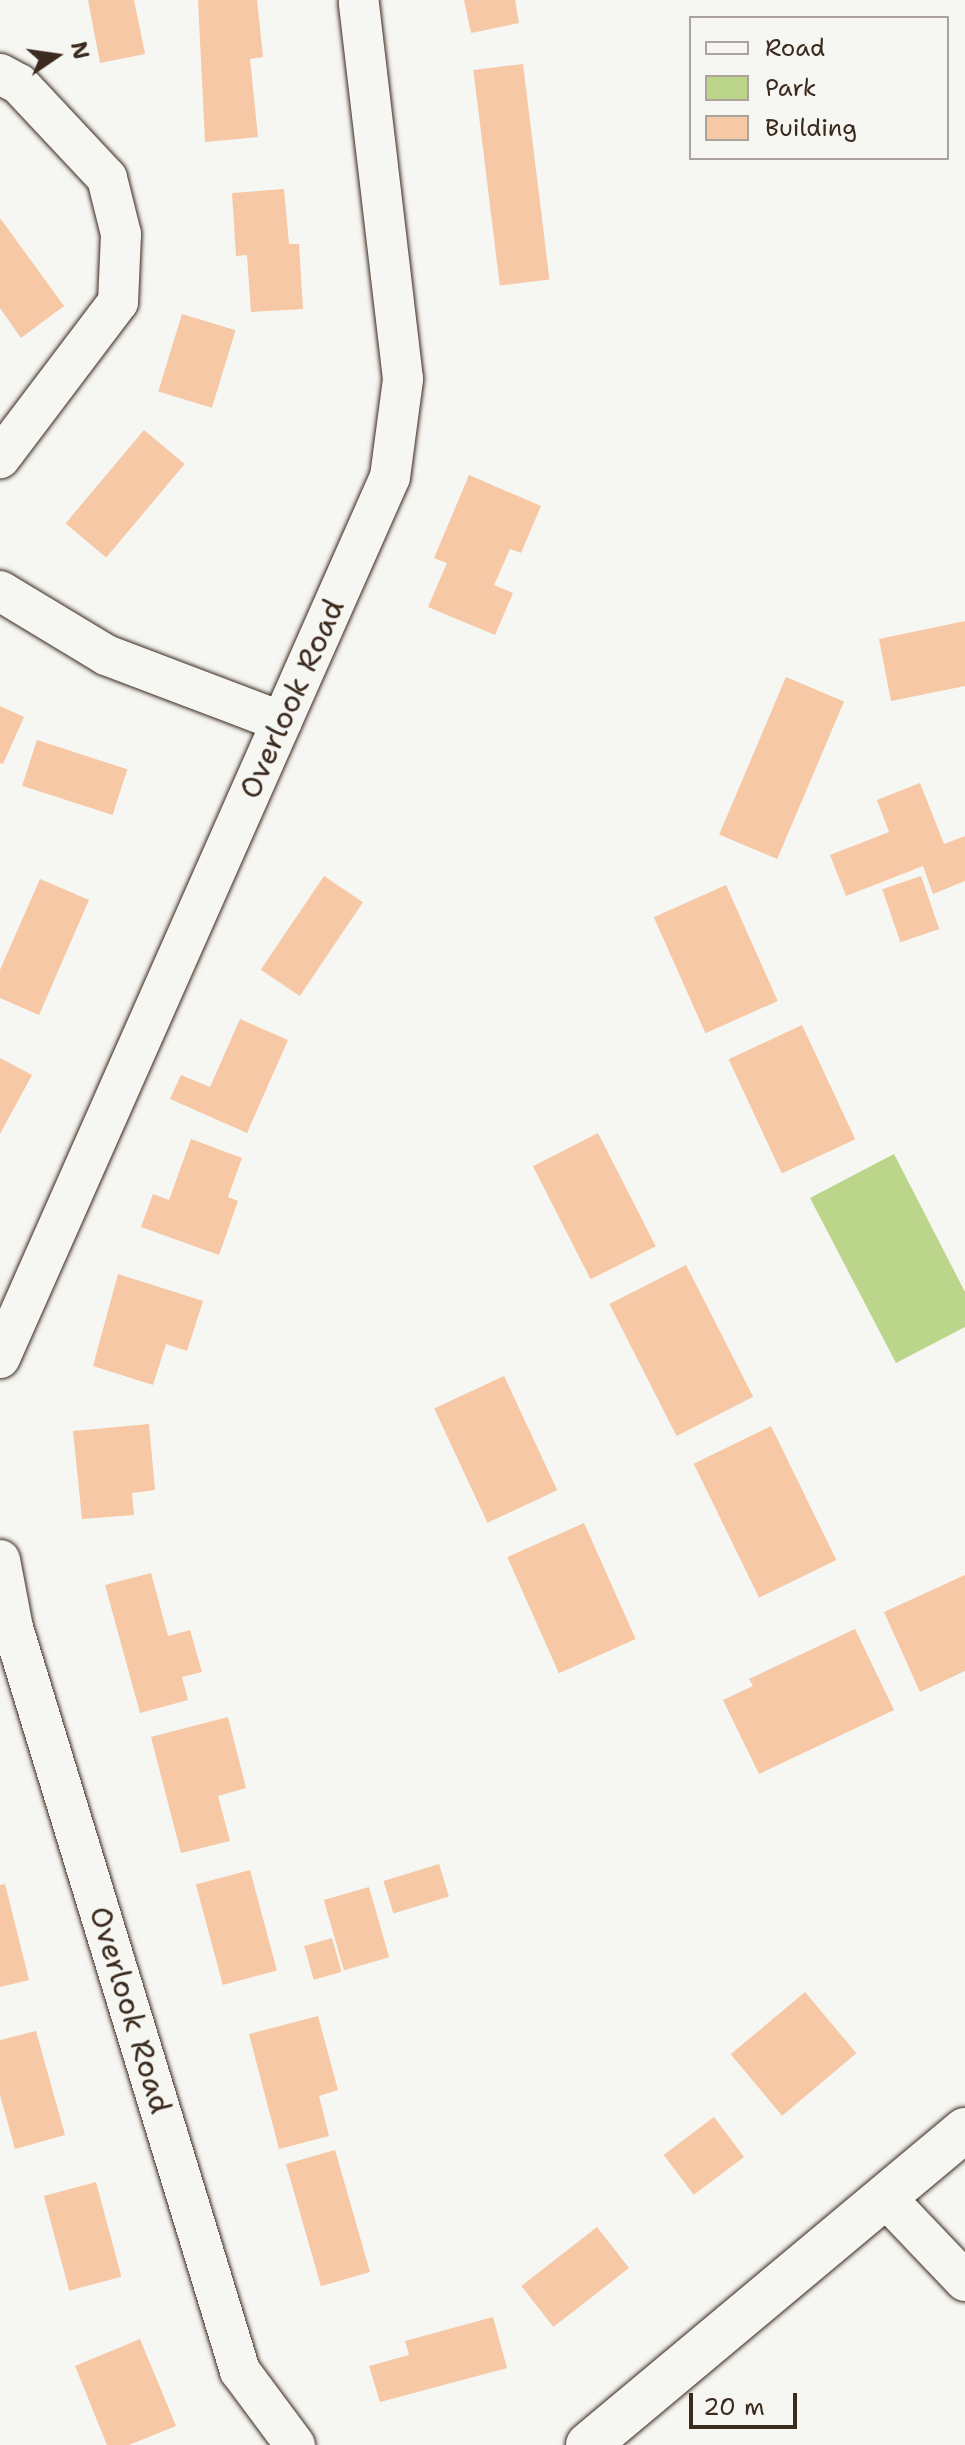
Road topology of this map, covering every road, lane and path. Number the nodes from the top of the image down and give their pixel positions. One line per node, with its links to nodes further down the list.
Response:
1 (359, 3): 5 (street, Overlook Road)
2 (0, 74): 3 (street)
3 (0, 458)
4 (0, 591): 5 (street)
5 (282, 722): 6 (street, Overlook Road)
6 (0, 1358)
7 (0, 1560): 11 (street, Overlook Road)
8 (965, 2130): 9 (street)
9 (885, 2197): 10 (street); 12 (street)
10 (965, 2281)
11 (295, 2445)
12 (588, 2445)

